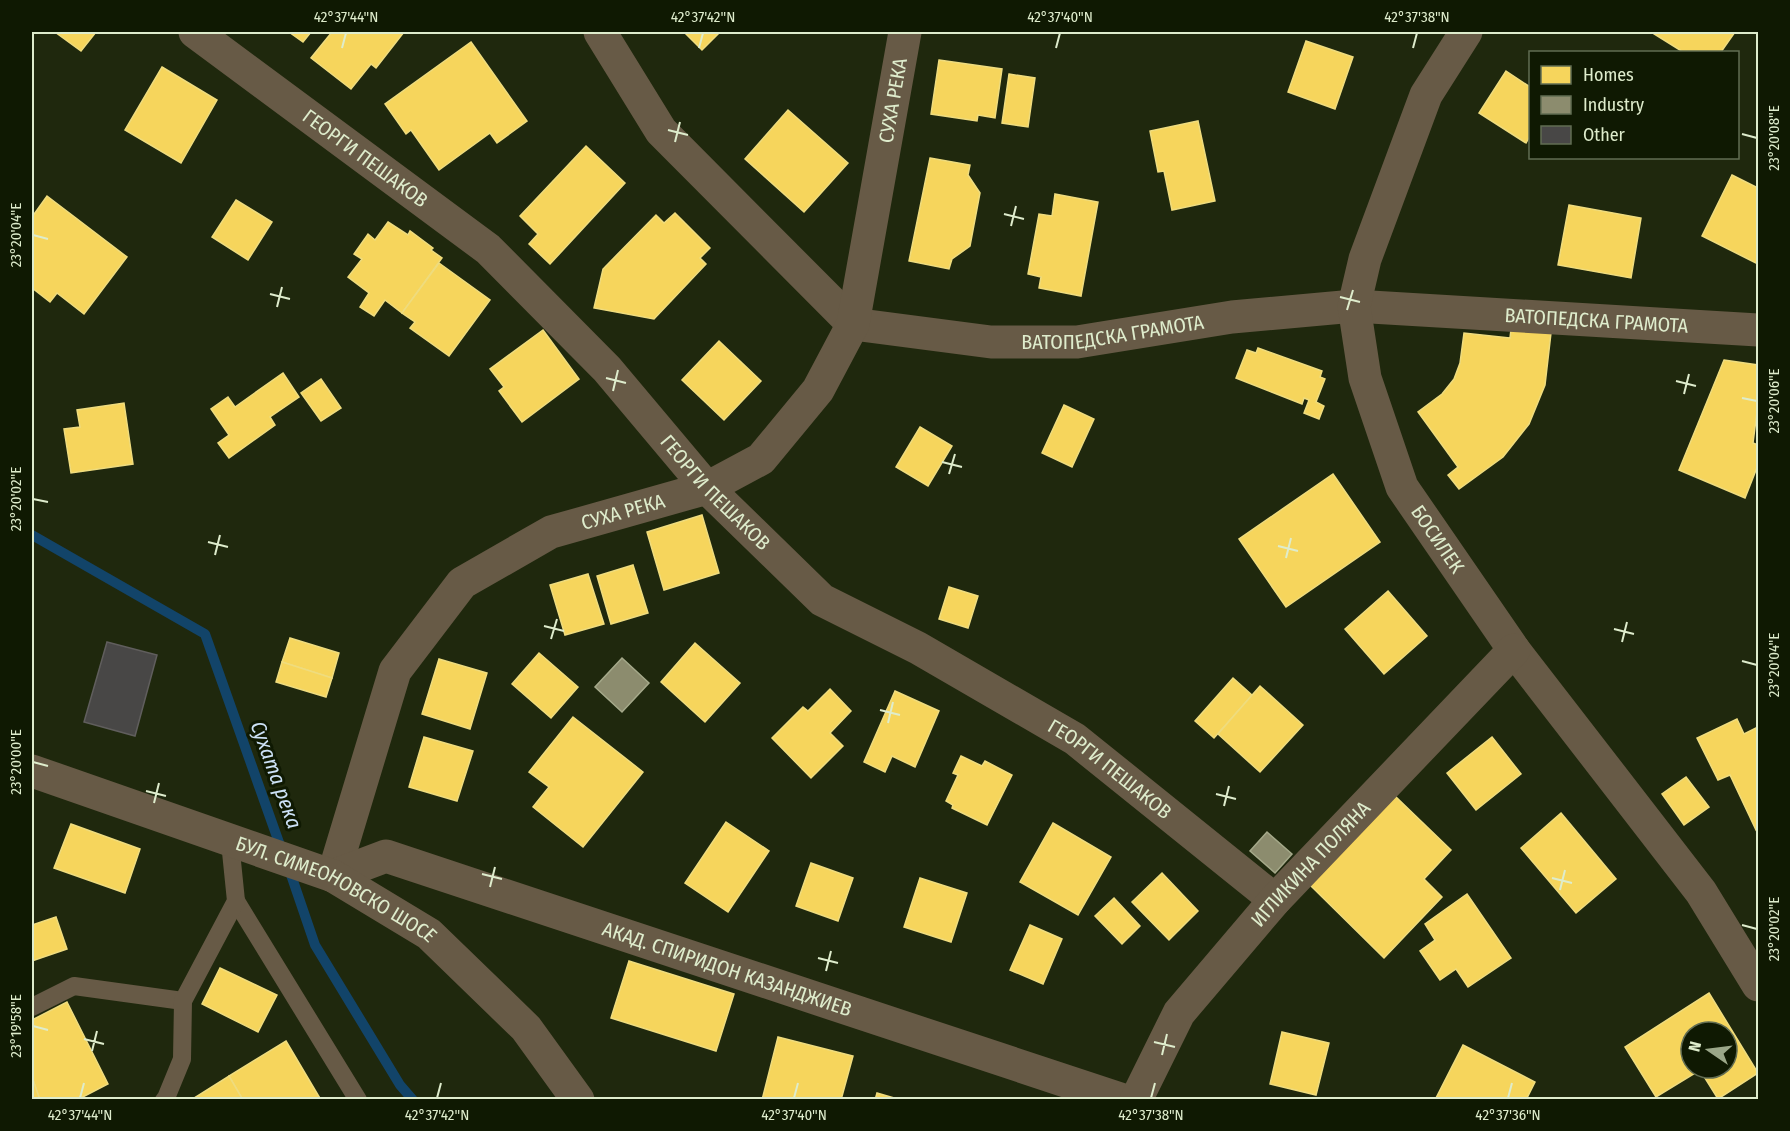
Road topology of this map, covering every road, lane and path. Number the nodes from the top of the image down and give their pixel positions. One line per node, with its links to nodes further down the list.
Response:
1 (195, 32): 8 (street, ГЕОРГИ ПЕШАКОВ)
2 (600, 32): 6 (street)
3 (905, 32): 6 (street, СУХА РЕКА)
4 (1466, 32): 5 (street, БОСИЛЕК)
5 (1354, 306): 6 (street, ВАТОПЕДСКА ГРАМОТА); 7 (street, ВАТОПЕДСКА ГРАМОТА); 9 (street, БОСИЛЕК)
6 (853, 324): 8 (street, СУХА РЕКА)
7 (1758, 330)
8 (707, 488): 12 (street, СУХА РЕКА); 13 (street, ГЕОРГИ ПЕШАКОВ)
9 (1514, 650): 13 (street, ИГЛИКИНА ПОЛЯНА); 15 (street, БОСИЛЕК)
10 (32, 771): 11 (street, БУЛ. СИМЕОНОВСКО ШОСЕ)
11 (230, 842): 12 (street, БУЛ. СИМЕОНОВСКО ШОСЕ); 14 (lane)
12 (333, 876): 20 (street, БУЛ. СИМЕОНОВСКО ШОСЕ); 21 (street, АКАД. СПИРИДОН КАЗАНДЖИЕВ)
13 (1275, 900): 22 (street, ИГЛИКИНА ПОЛЯНА)
14 (236, 901): 16 (lane); 19 (lane)
15 (1758, 985)
16 (183, 1001): 17 (lane); 18 (lane)
17 (32, 1007)
18 (164, 1100)
19 (358, 1100)
20 (578, 1100)
21 (1123, 1100)
22 (1136, 1100)

